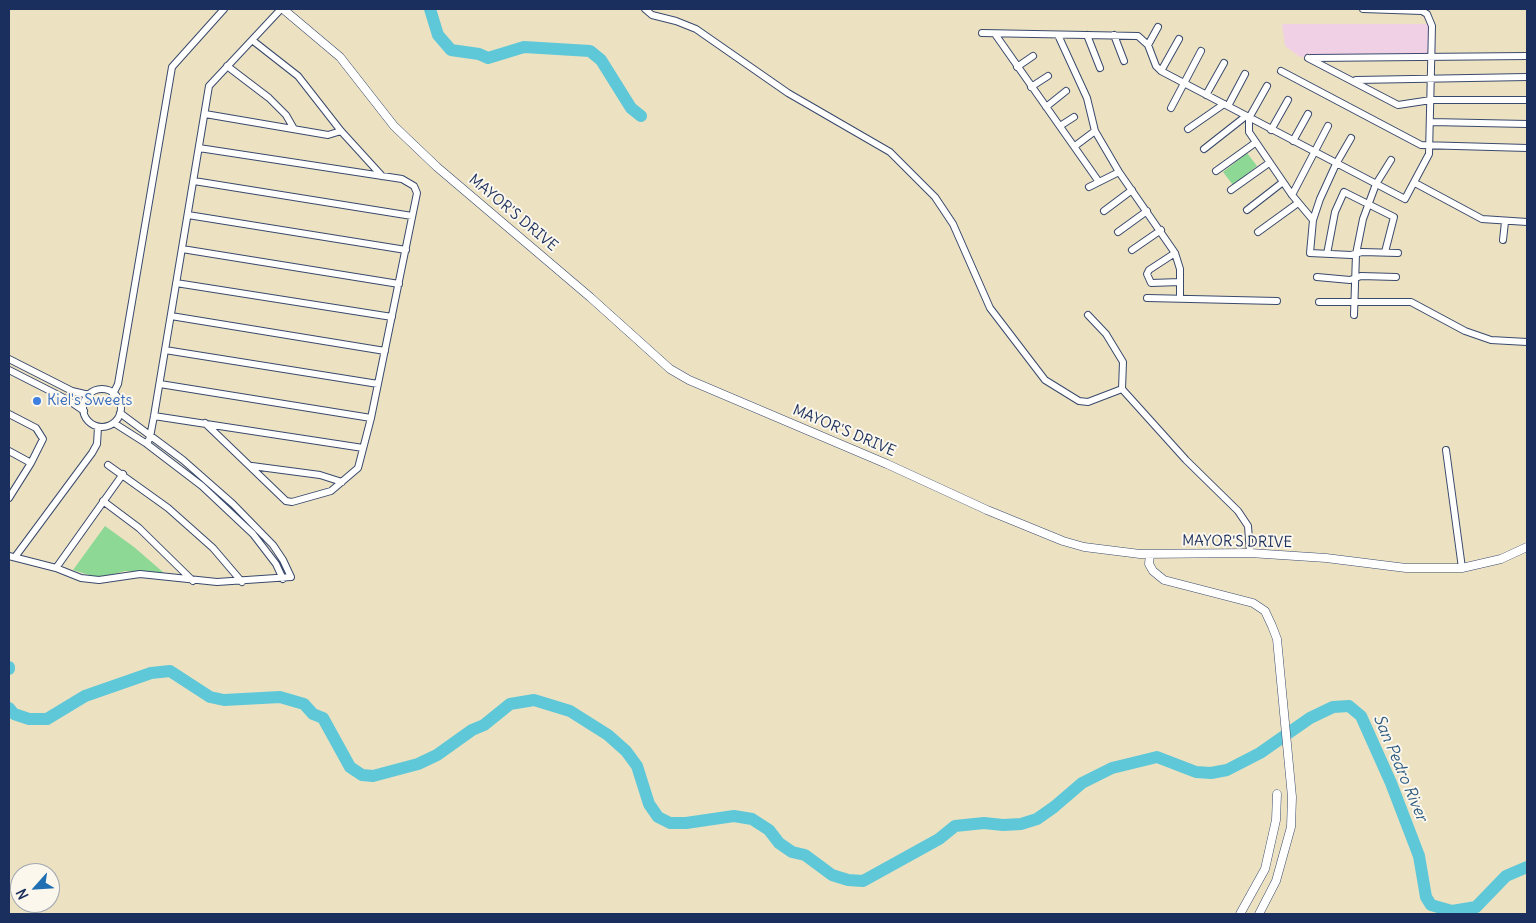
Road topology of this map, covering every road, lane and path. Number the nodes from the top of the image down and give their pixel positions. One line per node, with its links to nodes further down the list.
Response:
1 (224, 9): 123 (street)
2 (282, 9): 12 (street); 147 (street, MAYOR'S DRIVE)
3 (645, 9): 122 (street)
4 (1363, 9): 16 (street)
5 (1158, 27): 13 (street)
6 (982, 34): 7 (street)
7 (995, 34): 8 (street); 21 (street)
8 (1058, 35): 9 (street); 53 (street)
9 (1087, 35): 10 (street); 22 (street)
10 (1114, 36): 13 (street); 18 (street)
11 (1179, 39): 23 (street)
12 (252, 40): 20 (street); 52 (street)
13 (1148, 45): 23 (street)
14 (1201, 51): 30 (street)
15 (1033, 56): 21 (street)
16 (1432, 56): 17 (street); 28 (street); 29 (street)
17 (1527, 56)
18 (1124, 61)
19 (1224, 63): 34 (street)
20 (227, 66): 41 (street); 49 (street)
21 (1017, 67): 32 (street)
22 (1100, 68)
23 (1161, 70): 30 (street)
24 (1281, 71): 57 (street)
25 (1246, 74): 38 (street)
26 (1048, 76): 32 (street)
27 (1527, 78): 28 (street)
28 (1431, 79): 29 (street); 36 (street)
29 (1354, 80): 36 (street)
30 (1184, 83): 34 (street); 40 (street)
31 (1267, 86): 44 (street)
32 (1031, 87): 39 (street)
33 (1066, 91): 39 (street)
34 (1206, 94): 38 (street)
35 (1288, 100): 51 (street)
36 (1431, 100): 37 (street); 45 (street)
37 (1527, 100)
38 (1226, 105): 44 (street); 50 (street)
39 (1046, 107): 47 (street)
40 (1171, 108)
41 (205, 114): 49 (street); 59 (street)
42 (1308, 114): 55 (street)
43 (1074, 117): 47 (street)
44 (1248, 117): 51 (street); 56 (street); 61 (street)
45 (1431, 122): 46 (street); 57 (street)
46 (1527, 124)
47 (1060, 126): 58 (street)
48 (1328, 126): 62 (street)
49 (294, 129): 52 (street)
50 (1188, 129)
51 (1272, 130): 55 (street)
52 (341, 131): 68 (street)
53 (1095, 132): 58 (street); 67 (street)
54 (1351, 138): 65 (street)
55 (1293, 141): 62 (street)
56 (1255, 143): 64 (street); 66 (street)
57 (1430, 145): 60 (street); 72 (street)
58 (1074, 146): 70 (street)
59 (199, 148): 68 (street); 69 (street)
60 (1527, 148)
61 (1204, 149)
62 (1314, 152): 65 (street); 77 (street)
63 (1391, 160): 73 (street)
64 (1269, 163): 71 (street); 76 (street)
65 (1336, 164): 73 (street); 85 (street)
66 (1216, 171)
67 (1119, 172): 70 (street); 75 (street)
68 (382, 176): 84 (street)
69 (194, 181): 83 (street); 84 (street)
70 (1099, 182): 74 (street)
71 (1283, 182): 77 (street); 80 (street)
72 (1415, 183): 73 (street); 86 (street)
73 (1376, 184): 79 (street)
74 (1089, 187)
75 (1132, 190): 81 (street); 82 (street)
76 (1231, 190)
77 (1292, 195): 78 (street)
78 (1298, 203): 85 (street); 90 (street)
79 (1370, 203): 95 (street); 98 (street); 99 (street)
80 (1247, 210)
81 (1104, 211)
82 (1147, 211): 88 (street); 89 (street)
83 (188, 215): 92 (street); 93 (street)
84 (412, 216): 93 (street)
85 (1313, 220): 98 (street)
86 (1505, 222): 87 (street); 91 (street)
87 (1527, 222)
88 (1161, 230): 94 (street); 96 (street)
89 (1118, 232)
90 (1258, 232)
91 (1503, 240)
92 (182, 249): 104 (street); 105 (street)
93 (406, 250): 105 (street)
94 (1132, 250)
95 (1385, 252): 97 (street); 99 (street)
96 (1176, 253): 103 (street); 103 (street)
97 (1398, 253)
98 (1327, 254): 99 (street)
99 (1356, 254): 102 (street)
100 (1317, 277): 102 (street)
101 (1396, 277): 102 (street)
102 (1356, 278): 110 (street)
103 (1180, 282): 107 (street)
104 (176, 283): 113 (street); 114 (street)
105 (399, 284): 114 (street)
106 (1147, 298): 107 (street)
107 (1180, 298): 108 (street)
108 (1277, 302)
109 (1319, 302): 110 (street)
110 (1355, 302): 112 (street); 115 (street)
111 (1088, 315): 122 (street)
112 (1354, 315)
113 (171, 316): 116 (street); 117 (street)
114 (392, 317): 117 (street)
115 (1527, 342)
116 (165, 350): 120 (street); 121 (street)
117 (385, 350): 121 (street)
118 (9, 359): 124 (street)
119 (9, 370): 125 (street)
120 (160, 384): 128 (street); 129 (street)
121 (378, 384): 129 (street)
122 (1122, 390): 146 (street)
123 (113, 394): 124 (street); 126 (street)
124 (89, 395): 125 (street)
125 (84, 411): 132 (street)
126 (120, 413): 130 (street); 133 (street)
127 (9, 414): 138 (street)
128 (154, 416): 131 (street); 133 (street)
129 (371, 418): 135 (street)
130 (114, 423): 132 (street); 134 (street)
131 (205, 423): 135 (street); 140 (street)
132 (98, 427): 148 (street)
133 (150, 437): 134 (street); 151 (street)
134 (146, 444): 151 (street)
135 (363, 448): 142 (street)
136 (1446, 450): 150 (street)
137 (9, 451): 138 (street)
138 (31, 463): 143 (street)
139 (108, 465): 141 (street)
140 (252, 466): 142 (street); 142 (street)
141 (123, 474): 144 (street); 153 (street)
142 (342, 482)
143 (9, 498)
144 (103, 501): 149 (street); 152 (street)
145 (1527, 547): 150 (street, MAYOR'S DRIVE)
146 (1250, 553): 147 (street, MAYOR'S DRIVE); 150 (street, MAYOR'S DRIVE)
147 (1150, 554): 156 (street)
148 (12, 556): 149 (street)
149 (56, 568): 152 (street)
150 (1462, 568)
151 (282, 579): 153 (street)
152 (193, 580): 153 (street)
153 (242, 582)
154 (1277, 794): 155 (street)
155 (1240, 914)
156 (1260, 914)

